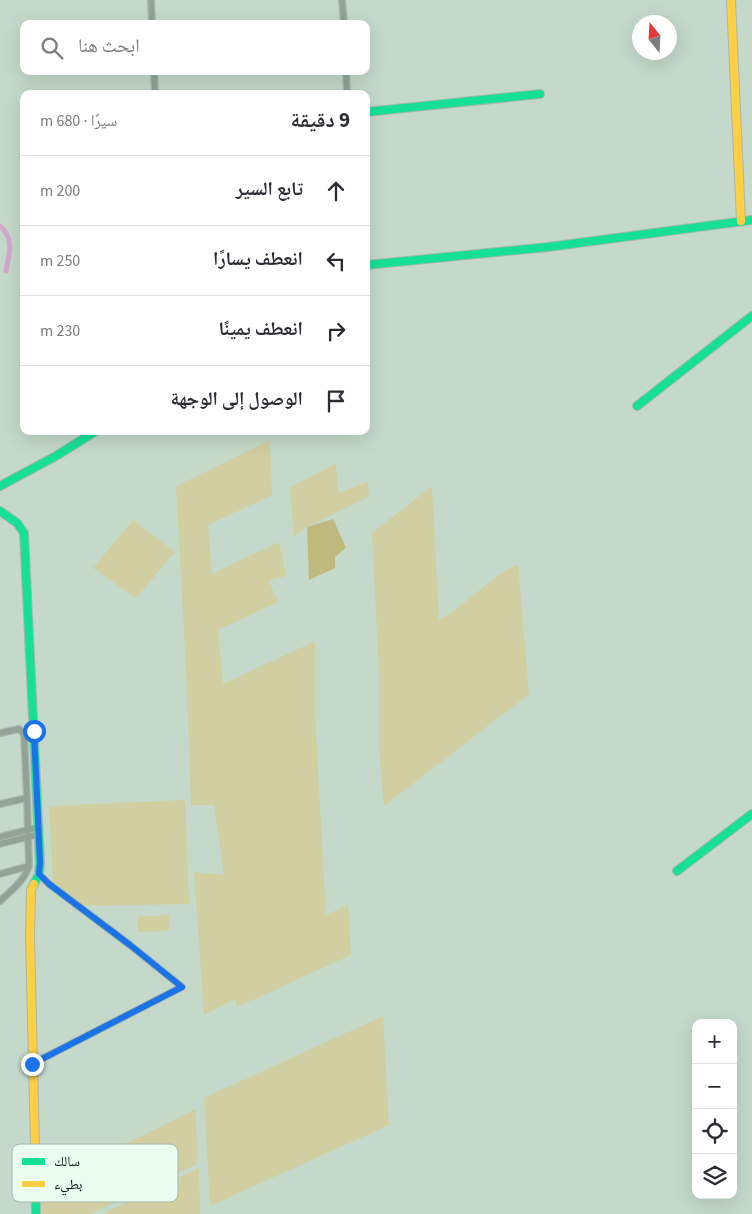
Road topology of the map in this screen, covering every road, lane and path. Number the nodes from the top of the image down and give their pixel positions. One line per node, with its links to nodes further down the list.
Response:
1 (151, 0): 4 (street)
2 (342, 0): 5 (street)
3 (731, 0): 13 (street)
4 (152, 20)
5 (344, 20)
6 (154, 75): 8 (street)
7 (346, 75): 9 (street)
8 (156, 90)
9 (347, 90)
10 (540, 94): 11 (street)
11 (370, 112)
12 (752, 220): 13 (street)
13 (741, 221): 14 (street)
14 (370, 265)
15 (752, 316): 16 (street)
16 (637, 406)
17 (90, 435): 18 (street)
18 (0, 486)
19 (0, 511): 25 (street)
20 (0, 733): 21 (street)
21 (27, 798): 22 (street); 24 (street)
22 (0, 804)
23 (752, 814): 30 (street)
24 (28, 830): 25 (street); 26 (street); 27 (street)
25 (39, 830): 26 (street); 32 (street)
26 (29, 836): 28 (street); 29 (street)
27 (0, 837)
28 (0, 844)
29 (29, 866): 31 (street); 33 (street)
30 (677, 871)
31 (0, 874)
32 (39, 874): 34 (street); 34 (street)
33 (0, 901)
34 (32, 1064): 35 (street)
35 (34, 1144)

